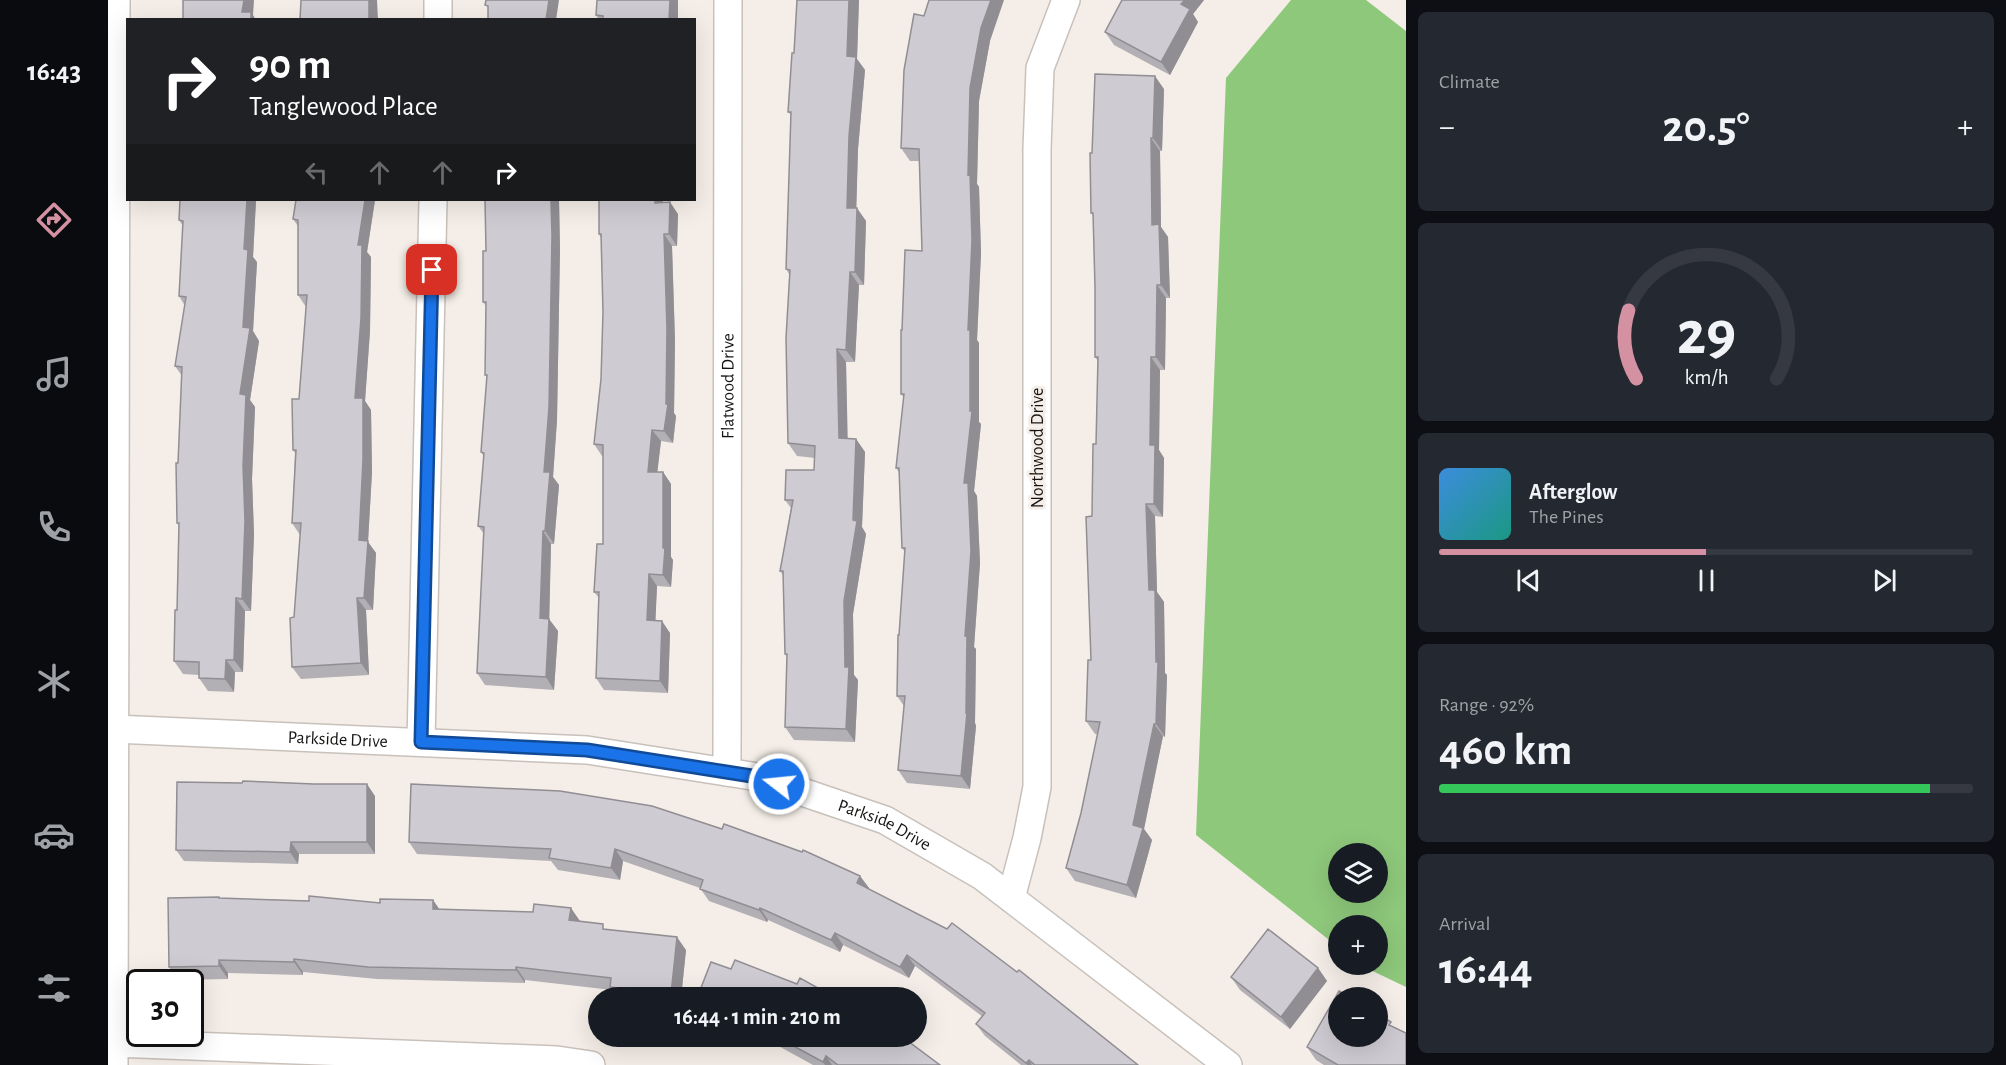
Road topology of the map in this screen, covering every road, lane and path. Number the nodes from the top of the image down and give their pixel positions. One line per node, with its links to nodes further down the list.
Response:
1 (116, 0): 7 (street)
2 (438, 0): 5 (street)
3 (728, 0): 9 (street, Flatwood Drive)
4 (1066, 0): 10 (street, Northwood Drive)
5 (438, 18)
6 (433, 201): 8 (street)
7 (114, 729): 8 (street, Parkside Drive); 11 (street)
8 (421, 742): 9 (street, Parkside Drive)
9 (727, 772): 10 (street, Parkside Drive)
10 (1011, 898): 13 (street, Parkside Drive)
11 (114, 1054): 12 (street)
12 (591, 1065)
13 (1228, 1065)

